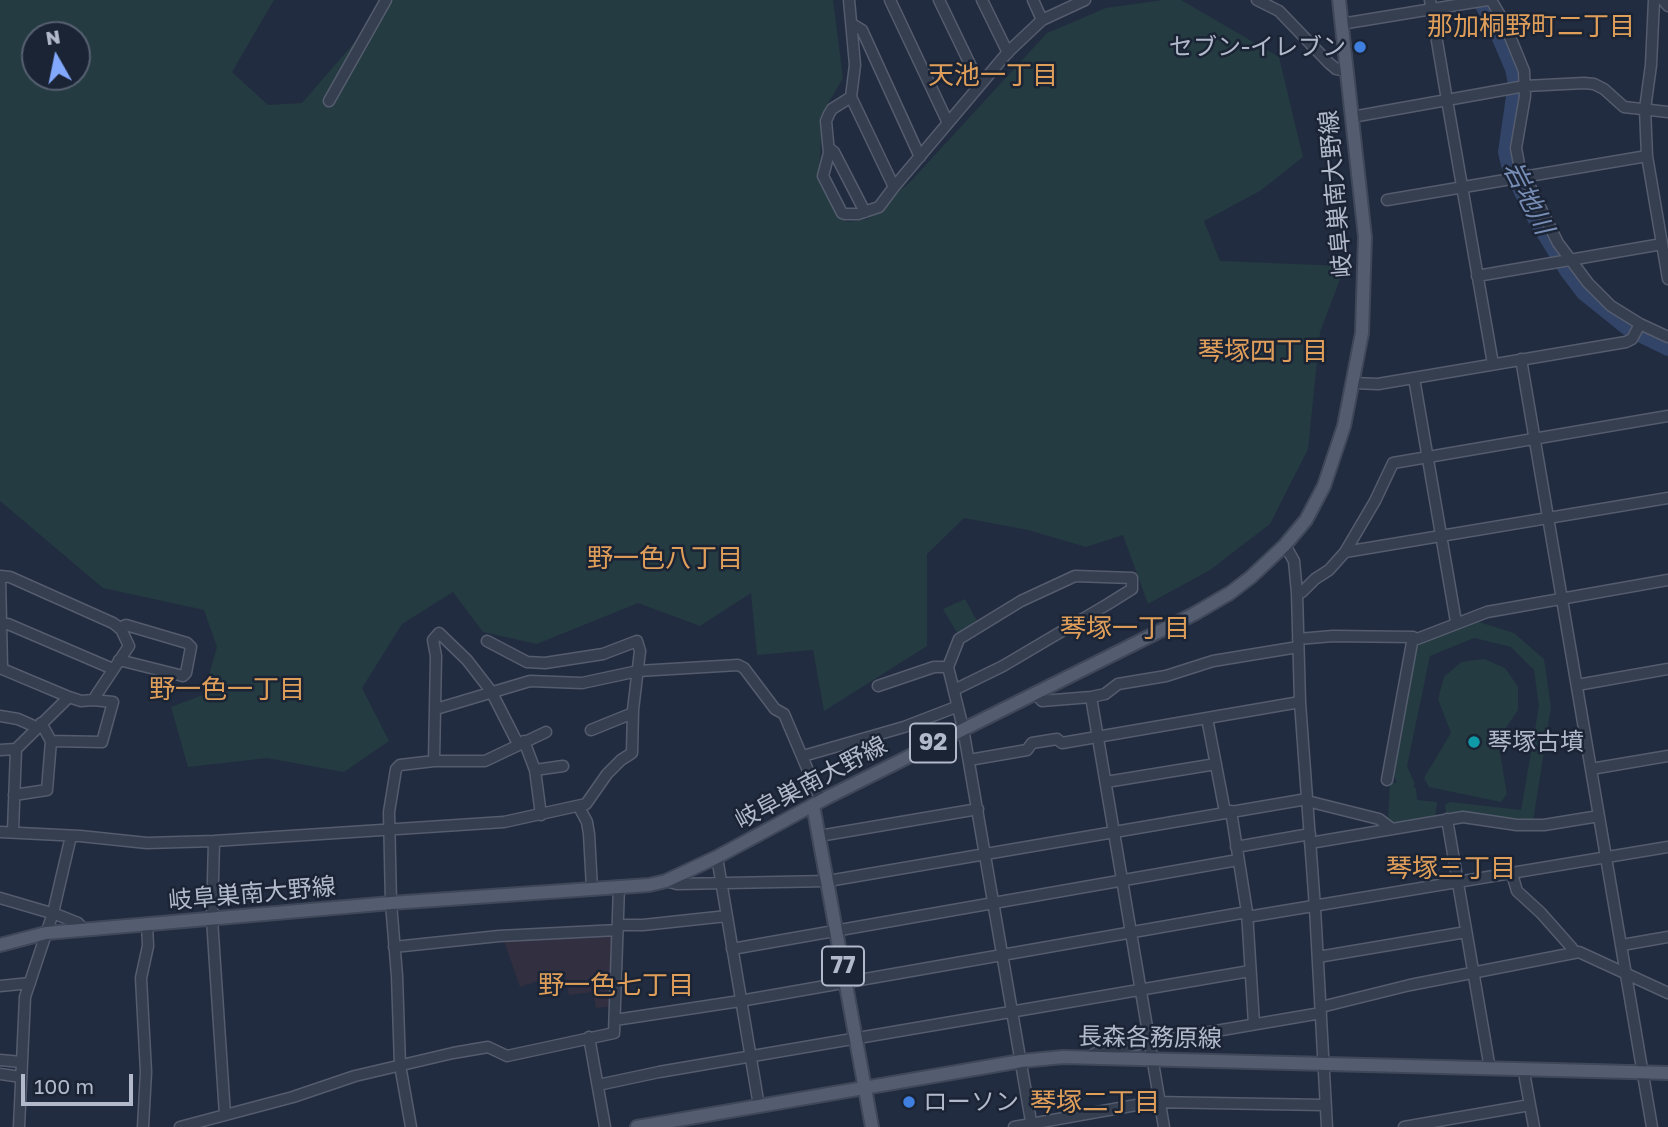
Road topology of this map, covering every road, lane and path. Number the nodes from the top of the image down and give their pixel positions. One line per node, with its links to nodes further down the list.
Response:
1 (386, 0): 25 (street)
2 (849, 0): 17 (street)
3 (890, 0): 29 (street)
4 (939, 0): 21 (street)
5 (982, 0): 19 (street)
6 (1033, 0): 16 (street)
7 (1085, 0): 16 (street)
8 (1257, 0): 13 (street)
9 (1339, 0): 18 (main road, 岐阜巣南大野線 / 92)
10 (1488, 0): 14 (street); 22 (street)
11 (1654, 0): 26 (street)
12 (1663, 0): 15 (street)
13 (1267, 2): 20 (street)
14 (1431, 5): 18 (street); 24 (street)
15 (1668, 6)
16 (1042, 20): 19 (street)
17 (852, 23): 23 (street); 32 (street)
18 (1341, 24): 20 (main road, 岐阜巣南大野線 / 92)
19 (1008, 53): 21 (street)
20 (1346, 71): 28 (main road, 岐阜巣南大野線 / 92)
21 (980, 85): 29 (street)
22 (1519, 87): 24 (street); 26 (street); 33 (street)
23 (851, 97): 30 (street); 34 (street)
24 (1447, 100): 28 (street); 35 (street)
25 (329, 101)
26 (1645, 109): 27 (street); 31 (street)
27 (1668, 112)
28 (1352, 117): 48 (main road, 岐阜巣南大野線 / 92)
29 (948, 123): 32 (street)
30 (829, 148): 37 (street); 37 (street)
31 (1647, 156): 33 (street); 38 (street)
32 (920, 157): 34 (street)
33 (1523, 177): 35 (street); 40 (street)
34 (894, 187): 37 (street)
35 (1462, 188): 36 (street); 41 (street)
36 (1387, 200)
37 (864, 212)
38 (1663, 215): 39 (street)
39 (1662, 244): 40 (street); 42 (street)
40 (1568, 260): 41 (street); 43 (street)
41 (1477, 276): 46 (street)
42 (1668, 279)
43 (1639, 326): 44 (street); 45 (street)
44 (1668, 337)
45 (1521, 359): 46 (street); 50 (street)
46 (1493, 364): 47 (street)
47 (1414, 378): 48 (street); 51 (street)
48 (1353, 383): 55 (main road, 岐阜巣南大野線 / 92)
49 (1668, 416): 50 (street)
50 (1535, 439): 51 (street); 53 (street)
51 (1427, 457): 54 (street); 56 (street)
52 (1668, 498): 53 (street)
53 (1548, 518): 54 (street); 60 (street)
54 (1442, 536): 56 (street); 61 (street)
55 (1285, 545): 59 (street); 78 (main road, 岐阜巣南大野線 / 92)
56 (1345, 552): 59 (street)
57 (0, 576): 62 (street); 63 (street)
58 (1668, 580): 60 (street)
59 (1297, 593): 66 (street)
60 (1562, 599): 61 (street); 74 (street)
61 (1456, 622): 64 (street)
62 (0, 624): 68 (street); 70 (street)
63 (119, 628): 68 (street); 68 (street)
64 (1413, 637): 66 (street); 105 (street)
65 (487, 641): 67 (street)
66 (1298, 643): 80 (street); 82 (street)
67 (529, 663): 72 (street); 73 (street)
68 (116, 664): 81 (street)
69 (948, 667): 75 (street); 76 (street); 76 (street)
70 (1, 668): 79 (street)
71 (1668, 669): 74 (street)
72 (638, 671): 73 (street); 85 (street); 97 (street)
73 (532, 681): 77 (street)
74 (1577, 685): 103 (street)
75 (878, 686)
76 (954, 690): 83 (street)
77 (491, 691): 84 (street); 84 (street); 94 (street)
78 (1034, 693): 80 (street); 89 (main road, 岐阜巣南大野線 / 92)
79 (69, 697): 81 (street); 88 (street)
80 (1091, 697): 92 (street)
81 (93, 700): 93 (street)
82 (1300, 702): 87 (street); 108 (street)
83 (956, 707): 89 (street); 97 (street)
84 (436, 709): 100 (street)
85 (633, 713): 90 (street); 110 (street)
86 (0, 716): 88 (street)
87 (1207, 718): 92 (street); 101 (street)
88 (38, 725): 93 (street); 95 (street)
89 (963, 728): 99 (street); 109 (main road, 岐阜巣南大野線 / 92)
90 (591, 730)
91 (546, 732): 94 (street)
92 (1098, 737): 99 (street); 106 (street)
93 (51, 741): 107 (street)
94 (521, 743): 100 (street); 104 (street)
95 (16, 749): 96 (street); 107 (street)
96 (0, 750)
97 (803, 756): 109 (street)
98 (1668, 756): 103 (street)
99 (969, 760): 111 (street)
100 (434, 761): 118 (street)
101 (1216, 764): 106 (street); 112 (street)
102 (563, 766): 104 (street)
103 (1591, 769): 114 (street)
104 (535, 770): 113 (street)
105 (1387, 780)
106 (1105, 782): 120 (street)
107 (14, 795): 117 (street)
108 (1307, 800): 112 (street); 116 (street); 123 (street)
109 (817, 803): 122 (main road, 77); 128 (main road, 岐阜巣南大野線 / 92)
110 (579, 807): 113 (street); 138 (street)
111 (978, 809): 122 (street); 127 (street)
112 (1228, 812): 120 (street); 125 (street)
113 (541, 815): 118 (street)
114 (1599, 816): 115 (street); 129 (street)
115 (1447, 819): 116 (street); 136 (street)
116 (1392, 828): 123 (street)
117 (13, 831): 119 (street); 121 (street)
118 (390, 831): 124 (street); 141 (street)
119 (0, 832)
120 (1114, 832): 127 (street); 132 (street)
121 (71, 836): 124 (street); 143 (street)
122 (819, 836): 134 (main road, 77)
123 (1310, 839): 125 (street); 142 (street)
124 (214, 841): 146 (street)
125 (1236, 847): 130 (street)
126 (1668, 847): 129 (street)
127 (985, 854): 134 (street); 140 (street)
128 (717, 857): 133 (main road, 岐阜巣南大野線 / 92); 135 (street)
129 (1607, 858): 131 (street); 156 (street)
130 (1238, 860): 132 (street); 144 (street)
131 (1512, 874): 136 (street); 160 (street)
132 (1122, 880): 140 (street); 151 (street)
133 (666, 881): 135 (street); 137 (main road, 岐阜巣南大野線 / 92)
134 (828, 881): 135 (street); 150 (main road, 77)
135 (722, 882): 145 (street)
136 (1458, 884): 142 (street); 152 (street)
137 (619, 886): 138 (main road, 岐阜巣南大野線 / 92); 148 (street)
138 (592, 888): 141 (main road, 岐阜巣南大野線 / 92)
139 (0, 898): 143 (street)
140 (994, 903): 150 (street); 159 (street)
141 (391, 904): 146 (main road, 岐阜巣南大野線 / 92); 157 (street)
142 (1315, 908): 144 (street); 161 (street)
143 (53, 913): 149 (street); 153 (street)
144 (1247, 915): 151 (street); 162 (street)
145 (727, 916): 148 (street); 158 (street)
146 (212, 919): 147 (main road, 岐阜巣南大野線 / 92); 198 (street)
147 (146, 924): 149 (main road, 岐阜巣南大野線 / 92); 202 (street)
148 (618, 927): 157 (street); 173 (street)
149 (85, 930): 153 (main road, 岐阜巣南大野線 / 92)
150 (837, 931): 158 (street); 165 (main road, 77)
151 (1131, 932): 159 (street); 168 (street)
152 (1466, 932): 161 (street); 163 (street)
153 (46, 933): 155 (main road, 岐阜巣南大野線 / 92); 166 (street)
154 (1668, 937): 156 (street)
155 (0, 945)
156 (1622, 945): 164 (street)
157 (394, 947): 185 (street)
158 (732, 949): 170 (street)
159 (1003, 953): 165 (street); 172 (street)
160 (1573, 953): 163 (street); 164 (street)
161 (1318, 957): 171 (street)
162 (1250, 971): 168 (street); 174 (street)
163 (1473, 971): 171 (street); 186 (street)
164 (1626, 972): 169 (street); 188 (street)
165 (846, 981): 170 (street); 176 (main road, 77)
166 (30, 983): 167 (street); 183 (street)
167 (0, 986)
168 (1141, 990): 172 (street); 177 (street)
169 (1668, 993)
170 (740, 1001): 173 (street); 178 (street)
171 (1321, 1010): 174 (street); 184 (street)
172 (1013, 1012): 176 (street); 182 (street)
173 (615, 1020): 175 (street)
174 (1254, 1024): 177 (street)
175 (589, 1037): 185 (street); 192 (street)
176 (856, 1038): 178 (street); 193 (main road, 77)
177 (1150, 1042): 179 (street); 180 (street)
178 (750, 1057): 192 (street); 197 (street)
179 (1089, 1057): 180 (main road, 長森各務原線); 182 (main road, 長森各務原線)
180 (1153, 1059): 184 (main road, 長森各務原線); 194 (street)
181 (0, 1060): 183 (street)
182 (1021, 1061): 193 (main road, 長森各務原線); 200 (street)
183 (22, 1062): 191 (street)
184 (1323, 1063): 186 (main road, 長森各務原線); 195 (street)
185 (400, 1065): 198 (street); 204 (street)
186 (1490, 1069): 187 (main road, 長森各務原線)
187 (1526, 1069): 188 (main road, 長森各務原線); 196 (street)
188 (1644, 1072): 189 (main road, 長森各務原線); 213 (street)
189 (1668, 1073)
190 (0, 1074): 191 (street)
191 (21, 1077): 201 (street)
192 (597, 1085): 205 (street)
193 (865, 1088): 197 (main road, 長森各務原線); 207 (main road, 77)
194 (1160, 1103): 195 (street); 200 (street); 209 (street)
195 (1324, 1105): 210 (street)
196 (1530, 1105): 211 (street); 212 (street)
197 (759, 1106): 199 (main road, 長森各務原線)
198 (225, 1115): 203 (street)
199 (671, 1124): 206 (main road, 長森各務原線)
200 (1032, 1126): 208 (street)
201 (19, 1127)
202 (143, 1127)
203 (181, 1127)
204 (411, 1127)
205 (605, 1127)
206 (637, 1127)
207 (872, 1127)
208 (1014, 1127)
209 (1164, 1127)
210 (1327, 1127)
211 (1404, 1127)
212 (1534, 1127)
213 (1652, 1127)

